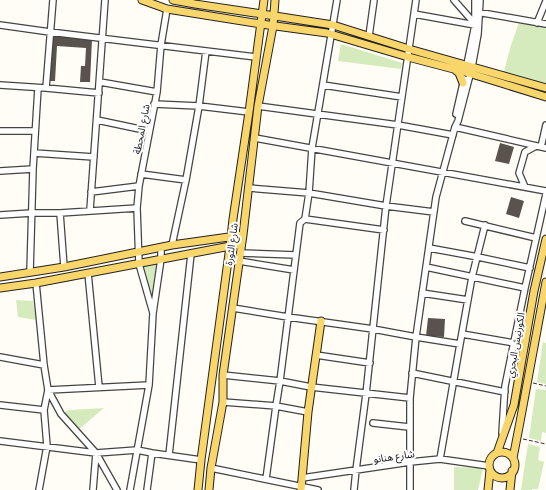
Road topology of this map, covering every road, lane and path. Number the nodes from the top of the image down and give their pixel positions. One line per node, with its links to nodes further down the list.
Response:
1 (53, 0): 27 (street)
2 (105, 0): 30 (street)
3 (142, 0): 15 (main road)
4 (174, 0): 14 (main road)
5 (264, 0): 17 (main road, شارع الثورة)
6 (275, 0): 19 (main road, شارع الثورة)
7 (337, 0): 26 (street)
8 (374, 0): 29 (street)
9 (416, 0): 18 (street)
10 (454, 0): 24 (street)
11 (475, 0): 16 (street)
12 (480, 0): 16 (street)
13 (546, 0): 20 (street)
14 (196, 2): 17 (main road)
15 (167, 9): 21 (main road); 31 (street, شارع المحطة)
16 (477, 12): 20 (street); 24 (street); 37 (street)
17 (262, 14): 19 (main road); 21 (main road, شارع الثورة)
18 (414, 14): 24 (street); 32 (street)
19 (274, 15): 25 (main road, شارع الثورة); 26 (main road)
20 (537, 23): 22 (street)
21 (260, 24): 25 (main road); 34 (main road, شارع الثورة)
22 (546, 24)
23 (0, 25): 27 (street)
24 (475, 25): 37 (street)
25 (273, 26): 28 (main road); 52 (main road, شارع الثورة)
26 (334, 26): 28 (street); 29 (main road)
27 (50, 32): 30 (street); 43 (street)
28 (332, 34): 35 (main road); 41 (street)
29 (368, 36): 32 (main road)
30 (103, 38): 31 (street); 38 (street)
31 (161, 45): 33 (street); 46 (street, شارع المحطة)
32 (409, 49): 35 (street); 37 (main road)
33 (206, 51): 34 (street); 51 (street)
34 (256, 57): 53 (main road, شارع الثورة)
35 (408, 57): 36 (main road); 48 (street)
36 (454, 69): 37 (main road); 39 (main road)
37 (469, 69): 39 (street); 44 (main road); 58 (street)
38 (100, 82): 46 (street); 47 (street)
39 (463, 83): 58 (street)
40 (0, 85): 42 (street)
41 (323, 85): 48 (street); 54 (street)
42 (38, 88): 43 (street); 60 (street)
43 (46, 88): 47 (street)
44 (531, 88): 45 (main road); 49 (main road)
45 (546, 88)
46 (157, 92): 50 (street, شارع المحطة)
47 (99, 93): 55 (street)
48 (402, 97): 56 (street)
49 (546, 97)
50 (154, 104): 51 (street); 61 (street, شارع المحطة)
51 (199, 106): 53 (street); 73 (street)
52 (258, 106): 54 (street); 63 (main road, شارع الثورة)
53 (249, 112): 93 (main road, شارع الثورة)
54 (318, 115): 56 (street); 65 (street)
55 (97, 120): 61 (street); 67 (street)
56 (398, 125): 62 (street); 68 (street)
57 (546, 125): 64 (street)
58 (455, 127): 62 (street); 64 (street)
59 (0, 131): 60 (street)
60 (35, 131): 66 (street)
61 (149, 131): 72 (street, شارع المحطة)
62 (452, 135): 71 (street)
63 (255, 138): 65 (street); 76 (main road, شارع الثورة)
64 (541, 147): 75 (street)
65 (312, 148): 68 (street); 79 (street)
66 (34, 153): 67 (street); 69 (street)
67 (94, 157): 78 (street)
68 (393, 163): 71 (street); 81 (street)
69 (33, 169): 70 (street); 85 (street)
70 (0, 171)
71 (443, 172): 75 (street); 84 (street)
72 (141, 174): 73 (street); 74 (street, شارع المحطة)
73 (186, 180): 97 (street)
74 (139, 186): 78 (street); 82 (street, شارع المحطة)
75 (525, 187): 77 (street)
76 (249, 188): 79 (street); 92 (main road, شارع الثورة)
77 (546, 190)
78 (91, 192): 83 (street)
79 (309, 194): 81 (street); 88 (street)
80 (546, 194): 94 (street)
81 (386, 206): 84 (street); 91 (street)
82 (137, 208): 83 (street); 101 (street, شارع المحطة)
83 (90, 210): 86 (street)
84 (434, 212): 100 (street)
85 (32, 213): 86 (street); 87 (street); 112 (street)
86 (60, 213): 108 (street)
87 (0, 215)
88 (305, 219): 91 (street); 103 (street)
89 (465, 221): 90 (street)
90 (485, 225): 94 (street); 104 (street)
91 (384, 230): 126 (street)
92 (243, 235): 93 (main road); 96 (main road, شارع الثورة)
93 (231, 236): 97 (main road); 98 (main road, شارع الثورة)
94 (536, 238): 110 (street)
95 (546, 239): 156 (main road, الكورنيش البحري)
96 (241, 244): 98 (main road); 105 (main road, شارع الثورة)
97 (172, 245): 99 (main road)
98 (230, 246): 102 (main road); 166 (main road, شارع الثورة)
99 (161, 248): 101 (main road); 106 (street)
100 (429, 248): 104 (street); 109 (street)
101 (138, 252): 107 (street, شارع المحطة); 108 (main road)
102 (191, 254): 106 (main road); 164 (street)
103 (296, 255): 105 (street); 111 (street)
104 (478, 256): 110 (street); 115 (street)
105 (240, 257): 111 (street); 122 (main road, شارع الثورة)
106 (161, 260): 107 (main road); 123 (street)
107 (139, 264): 113 (main road); 123 (street, شارع المحطة)
108 (64, 267): 112 (main road)
109 (426, 267): 115 (street); 120 (street)
110 (530, 268): 119 (street)
111 (294, 270): 124 (street)
112 (30, 272): 114 (main road)
113 (88, 273): 117 (main road); 142 (street)
114 (0, 277)
115 (472, 277): 119 (street); 121 (street)
116 (546, 282): 139 (main road, الكورنيش البحري)
117 (36, 283): 118 (main road); 134 (street)
118 (0, 288)
119 (525, 288): 129 (street)
120 (422, 293): 121 (street); 128 (street)
121 (468, 300): 127 (street)
122 (233, 308): 124 (street); 136 (main road, شارع الثورة)
123 (153, 313): 140 (street)
124 (288, 317): 125 (street); 137 (street)
125 (321, 322): 126 (street); 131 (main road)
126 (373, 329): 128 (street); 133 (street)
127 (462, 334): 129 (street); 130 (street)
128 (416, 337): 130 (street); 135 (street)
129 (514, 343): 145 (street)
130 (460, 344): 138 (street)
131 (316, 355): 133 (street); 143 (main road)
132 (0, 357): 134 (street)
133 (370, 363): 146 (street)
134 (44, 365): 144 (street)
135 (412, 373): 138 (street); 147 (street)
136 (223, 374): 137 (street); 148 (main road, شارع الثورة)
137 (280, 381): 143 (street); 150 (street)
138 (454, 381): 145 (street); 167 (street)
139 (528, 382): 141 (path); 155 (main road, الكورنيش البحري)
140 (149, 385): 142 (street); 160 (street)
141 (546, 386)
142 (99, 387): 144 (street)
143 (311, 387): 146 (street); 152 (main road)
144 (48, 390): 151 (street); 161 (street)
145 (505, 392): 156 (street)
146 (366, 394): 147 (street); 171 (street)
147 (410, 398): 154 (street)
148 (223, 402): 150 (street); 169 (main road, شارع الثورة)
149 (0, 405): 151 (street)
150 (276, 406): 152 (street); 174 (street)
151 (44, 410): 159 (street)
152 (308, 412): 173 (main road)
153 (372, 423): 154 (street)
154 (410, 427): 168 (street)
155 (517, 438): 158 (path); 165 (main road, الكورنيش البحري)
156 (502, 440): 163 (main road, الكورنيش البحري)
157 (0, 441): 159 (street)
158 (546, 444)
159 (47, 446): 161 (street); 176 (street)
160 (137, 450): 161 (street); 162 (street); 179 (street)
161 (96, 453): 177 (street); 178 (street)
162 (152, 453): 164 (street); 180 (street)
163 (497, 453): 165 (main road); 170 (main road)
164 (169, 455): 166 (street)
165 (513, 458): 172 (main road)
166 (201, 460): 181 (main road, شارع الثورة)
167 (440, 460): 168 (street, شارع هنانو); 170 (street, شارع هنانو)
168 (410, 462): 171 (street, شارع هنانو); 185 (street)
169 (212, 468): 174 (street); 182 (main road, شارع الثورة)
170 (490, 468): 172 (main road); 186 (main road)
171 (356, 470): 173 (street, شارع هنانو); 184 (street)
172 (512, 471): 187 (main road)
173 (302, 478): 175 (main road)
174 (266, 479): 175 (street)
175 (301, 488): 183 (street)
176 (39, 490)
177 (93, 490)
178 (116, 490)
179 (130, 490)
180 (147, 490)
181 (198, 490)
182 (209, 490)
183 (318, 490)
184 (354, 490)
185 (410, 490)
186 (488, 490)
187 (510, 490)

